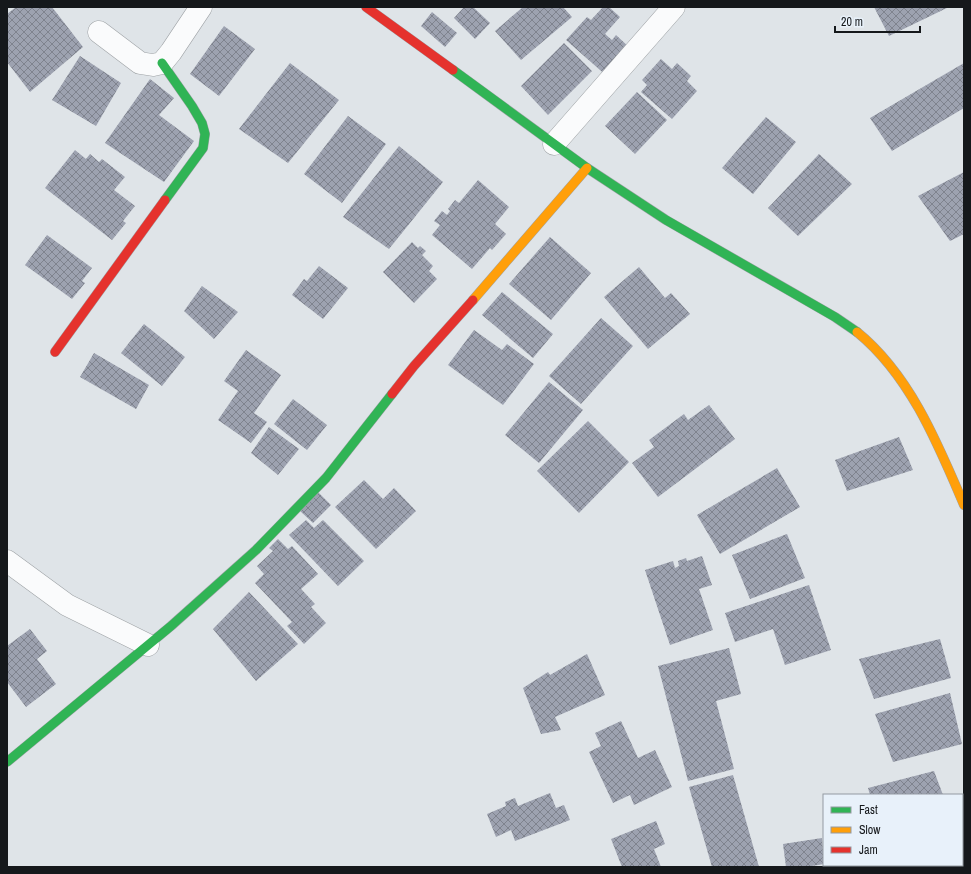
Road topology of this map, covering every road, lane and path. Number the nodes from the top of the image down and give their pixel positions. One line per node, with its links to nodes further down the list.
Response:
1 (201, 7): 5 (street)
2 (366, 7): 6 (main road)
3 (674, 7): 6 (street)
4 (99, 32): 5 (street)
5 (162, 64): 8 (main road)
6 (554, 144): 7 (main road)
7 (587, 168): 9 (main road); 11 (main road)
8 (55, 352)
9 (964, 505)
10 (7, 561): 11 (street)
11 (148, 646): 12 (main road)
12 (7, 762)

